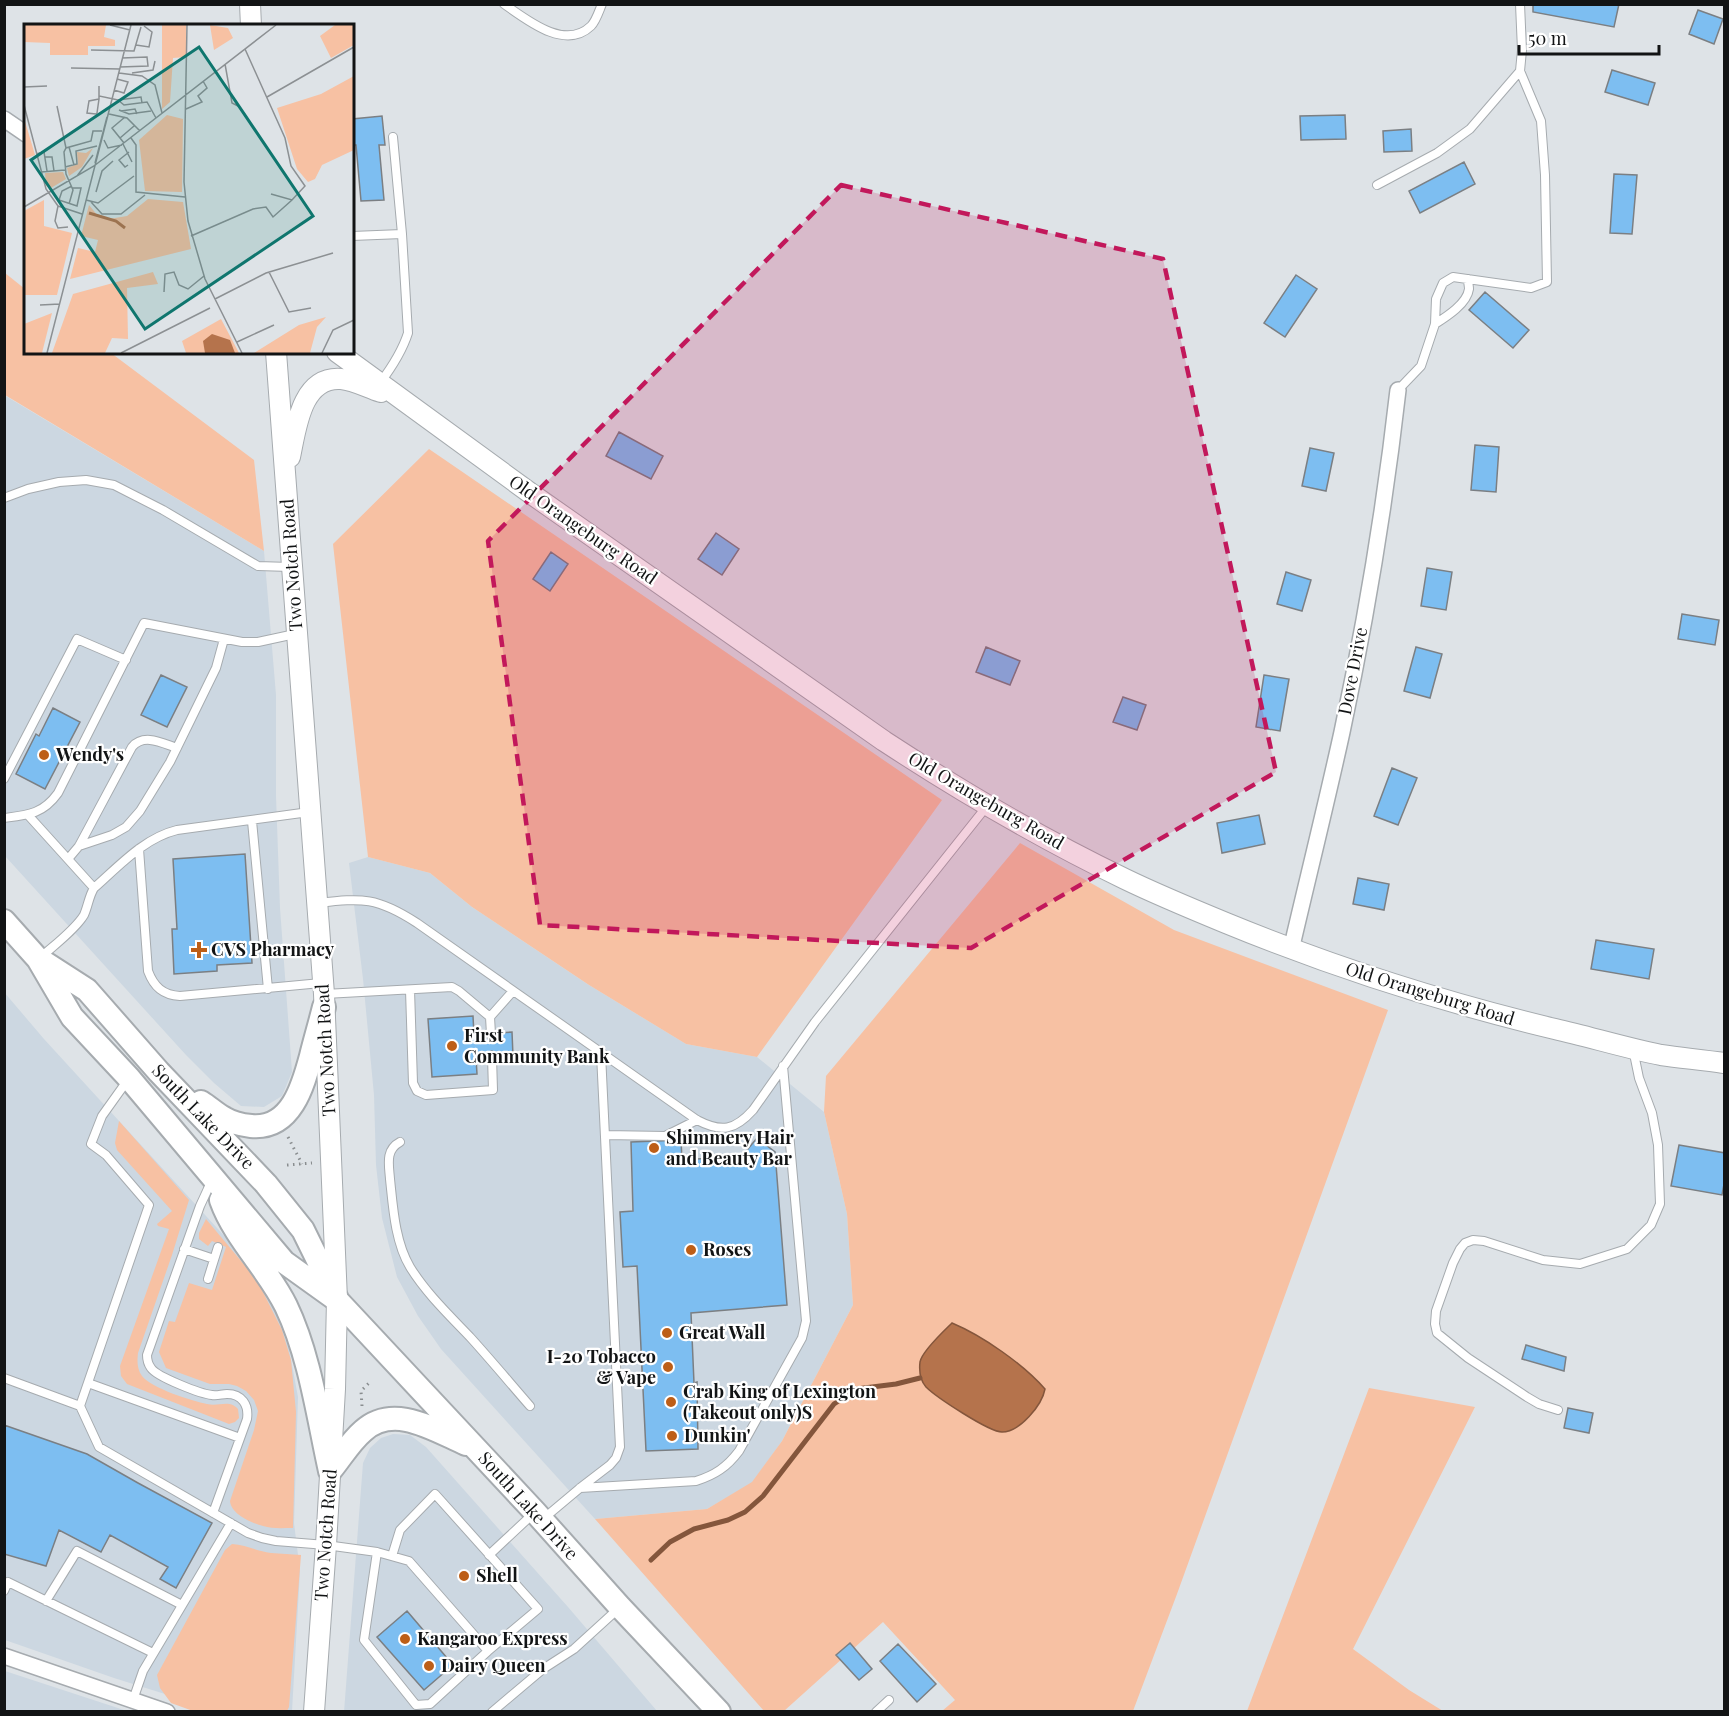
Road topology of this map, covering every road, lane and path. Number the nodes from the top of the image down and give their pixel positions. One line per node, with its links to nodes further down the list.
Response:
1 (250, 4): 5 (street)
2 (504, 4): 3 (lane)
3 (602, 4)
4 (1520, 4): 6 (lane)
5 (251, 24)
6 (1520, 71): 10 (lane); 13 (lane)
7 (4, 119): 8 (street)
8 (24, 133)
9 (393, 137): 11 (lane)
10 (1377, 185)
11 (402, 234): 12 (lane); 17 (lane)
12 (354, 236)
13 (1468, 279): 14 (lane); 14 (lane)
14 (1435, 324): 18 (lane)
15 (276, 354): 20 (street, Two Notch Road)
16 (340, 354): 17 (street, Old Orangeburg Road)
17 (379, 384): 19 (street, Old Orangeburg Road)
18 (1398, 390): 39 (street, Dove Drive)
19 (402, 400): 20 (street); 28 (street, Old Orangeburg Road)
20 (285, 483): 22 (street, Two Notch Road)
21 (4, 498): 22 (lane)
22 (292, 567): 23 (street, Two Notch Road)
23 (297, 634): 24 (lane); 29 (street, Two Notch Road)
24 (224, 639): 25 (lane); 26 (lane)
25 (126, 660): 27 (lane); 30 (lane)
26 (177, 748): 33 (lane); 33 (lane)
27 (4, 779)
28 (987, 805): 39 (street, Old Orangeburg Road); 51 (lane)
29 (310, 812): 32 (lane); 37 (street, Two Notch Road)
30 (28, 815): 31 (lane); 35 (lane)
31 (4, 818)
32 (252, 820): 34 (lane); 41 (lane)
33 (79, 846): 35 (lane)
34 (139, 849): 36 (lane); 41 (lane)
35 (68, 859): 36 (lane)
36 (94, 888): 40 (lane)
37 (317, 903): 43 (lane); 44 (street, Two Notch Road)
38 (4, 921): 40 (main road, South Lake Drive)
39 (1291, 950): 47 (street, Old Orangeburg Road)
40 (38, 959): 52 (main road, South Lake Drive); 53 (main road, South Lake Drive)
41 (268, 989): 44 (lane)
42 (410, 990): 44 (lane); 45 (lane); 49 (lane)
43 (513, 991): 45 (lane); 48 (lane)
44 (323, 995): 52 (main road); 66 (street, Two Notch Road)
45 (490, 1017): 46 (lane)
46 (491, 1034)
47 (1633, 1048): 50 (street, Old Orangeburg Road); 73 (lane)
48 (601, 1054): 54 (lane); 56 (lane)
49 (492, 1058)
50 (1725, 1063)
51 (783, 1066): 54 (lane); 77 (lane)
52 (159, 1072): 66 (main road, South Lake Drive)
53 (129, 1078): 61 (main road, South Lake Drive); 69 (lane)
54 (697, 1120): 56 (lane)
55 (285, 1130): 59 (path)
56 (605, 1135): 77 (lane)
57 (400, 1142): 71 (lane)
58 (317, 1162): 59 (path)
59 (302, 1164): 60 (path)
60 (287, 1165)
61 (213, 1179): 63 (lane); 66 (main road, South Lake Drive); 76 (main road)
62 (218, 1248): 64 (lane)
63 (184, 1249): 64 (lane); 74 (lane)
64 (214, 1259): 65 (lane)
65 (208, 1279)
66 (337, 1300): 75 (main road, South Lake Drive); 76 (street, Two Notch Road)
67 (4, 1378): 70 (lane)
68 (370, 1382): 72 (path)
69 (88, 1383): 70 (lane); 74 (lane)
70 (80, 1406): 78 (lane)
71 (530, 1406)
72 (363, 1410)
73 (1558, 1410)
74 (240, 1438): 78 (lane)
75 (475, 1447): 76 (main road); 79 (main road, South Lake Drive)
76 (330, 1471): 81 (street, Two Notch Road)
77 (580, 1488): 79 (lane)
78 (213, 1513): 80 (lane)
79 (539, 1516): 83 (lane); 88 (main road, South Lake Drive)
80 (231, 1523): 81 (lane); 87 (lane)
81 (326, 1545): 82 (lane); 96 (street, Two Notch Road)
82 (377, 1552): 84 (lane); 89 (lane)
83 (489, 1555): 84 (lane); 89 (lane)
84 (392, 1556): 89 (lane)
85 (4, 1591): 86 (lane)
86 (46, 1601): 87 (lane); 90 (lane)
87 (182, 1605): 90 (lane)
88 (620, 1607): 94 (main road, South Lake Drive); 97 (lane)
89 (488, 1651)
90 (153, 1653): 93 (lane)
91 (4, 1656): 93 (street)
92 (889, 1700): 98 (lane)
93 (137, 1705): 95 (street)
94 (712, 1709)
95 (167, 1712)
96 (314, 1712)
97 (492, 1712)
98 (876, 1712)

